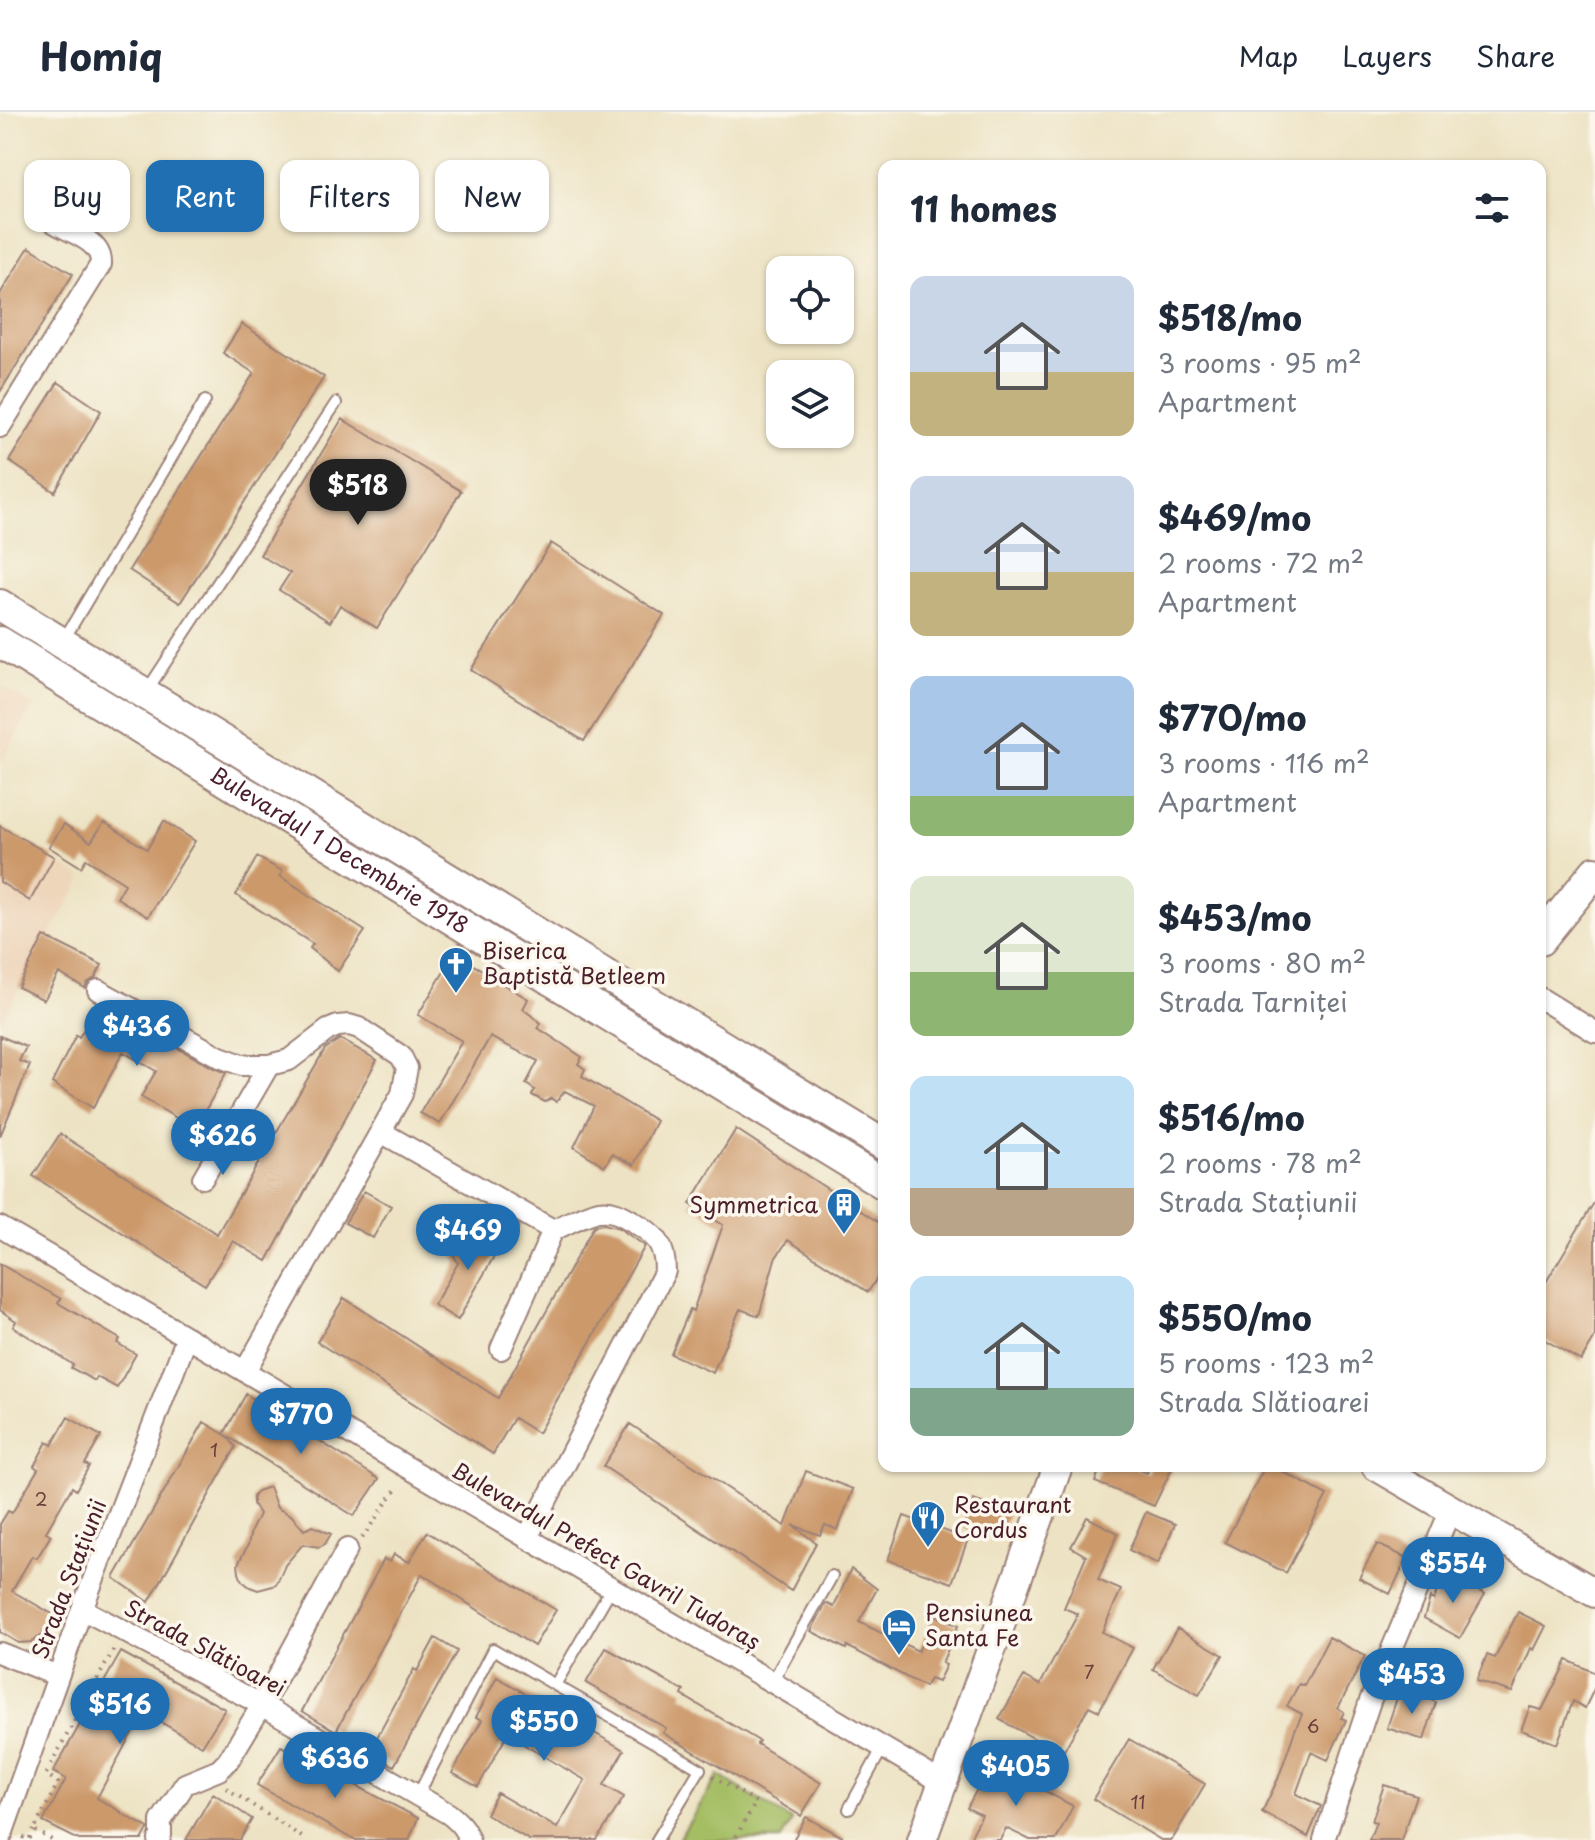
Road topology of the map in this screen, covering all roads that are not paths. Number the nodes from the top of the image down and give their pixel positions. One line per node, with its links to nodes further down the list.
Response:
1 (71, 232): 4 (street)
2 (205, 401): 7 (lane)
3 (336, 403): 8 (lane)
4 (0, 427)
5 (0, 605): 7 (main road, Bulevardul 1 Decembrie 1918)
6 (0, 642): 18 (main road, Bulevardul 1 Decembrie 1918)
7 (62, 643): 8 (main road, Bulevardul 1 Decembrie 1918)
8 (145, 694): 16 (main road, Bulevardul 1 Decembrie 1918)
9 (1595, 872): 10 (main road)
10 (1546, 933)
11 (98, 990): 14 (street)
12 (1546, 1002): 13 (street)
13 (1595, 1032)
14 (269, 1065): 15 (street); 17 (street)
15 (381, 1132): 20 (street); 23 (street)
16 (878, 1141)
17 (203, 1178)
18 (878, 1180)
19 (0, 1227): 21 (street, Bulevardul Prefect Gavril Tudoraș)
20 (553, 1230): 22 (street); 27 (street)
21 (187, 1337): 23 (street, Bulevardul Prefect Gavril Tudoraș); 32 (street, Strada Stațiunii)
22 (501, 1349)
23 (245, 1371): 27 (street, Bulevardul Prefect Gavril Tudoraș)
24 (1058, 1472): 39 (street)
25 (1386, 1472): 26 (street)
26 (1451, 1509): 31 (street); 47 (street)
27 (527, 1538): 30 (street, Bulevardul Prefect Gavril Tudoraș)
28 (347, 1549): 37 (street)
29 (832, 1576): 35 (lane)
30 (612, 1587): 35 (street, Bulevardul Prefect Gavril Tudoraș); 36 (lane)
31 (1595, 1593)
32 (82, 1609): 34 (street, Strada Stațiunii); 37 (street, Strada Slătioarei)
33 (0, 1653): 34 (street)
34 (58, 1676): 43 (street, Strada Stațiunii)
35 (772, 1682): 38 (street, Bulevardul Prefect Gavril Tudoraș)
36 (555, 1685): 40 (lane); 45 (lane)
37 (262, 1705): 40 (street, Strada Slătioarei); 44 (street)
38 (883, 1747): 39 (street, Bulevardul Prefect Gavril Tudoraș); 41 (lane)
39 (943, 1783): 46 (street)
40 (418, 1795): 42 (street, Strada Slătioarei)
41 (849, 1809)
42 (468, 1836)
43 (0, 1840)
44 (159, 1840)
45 (657, 1840)
46 (922, 1840)
47 (1324, 1840)

